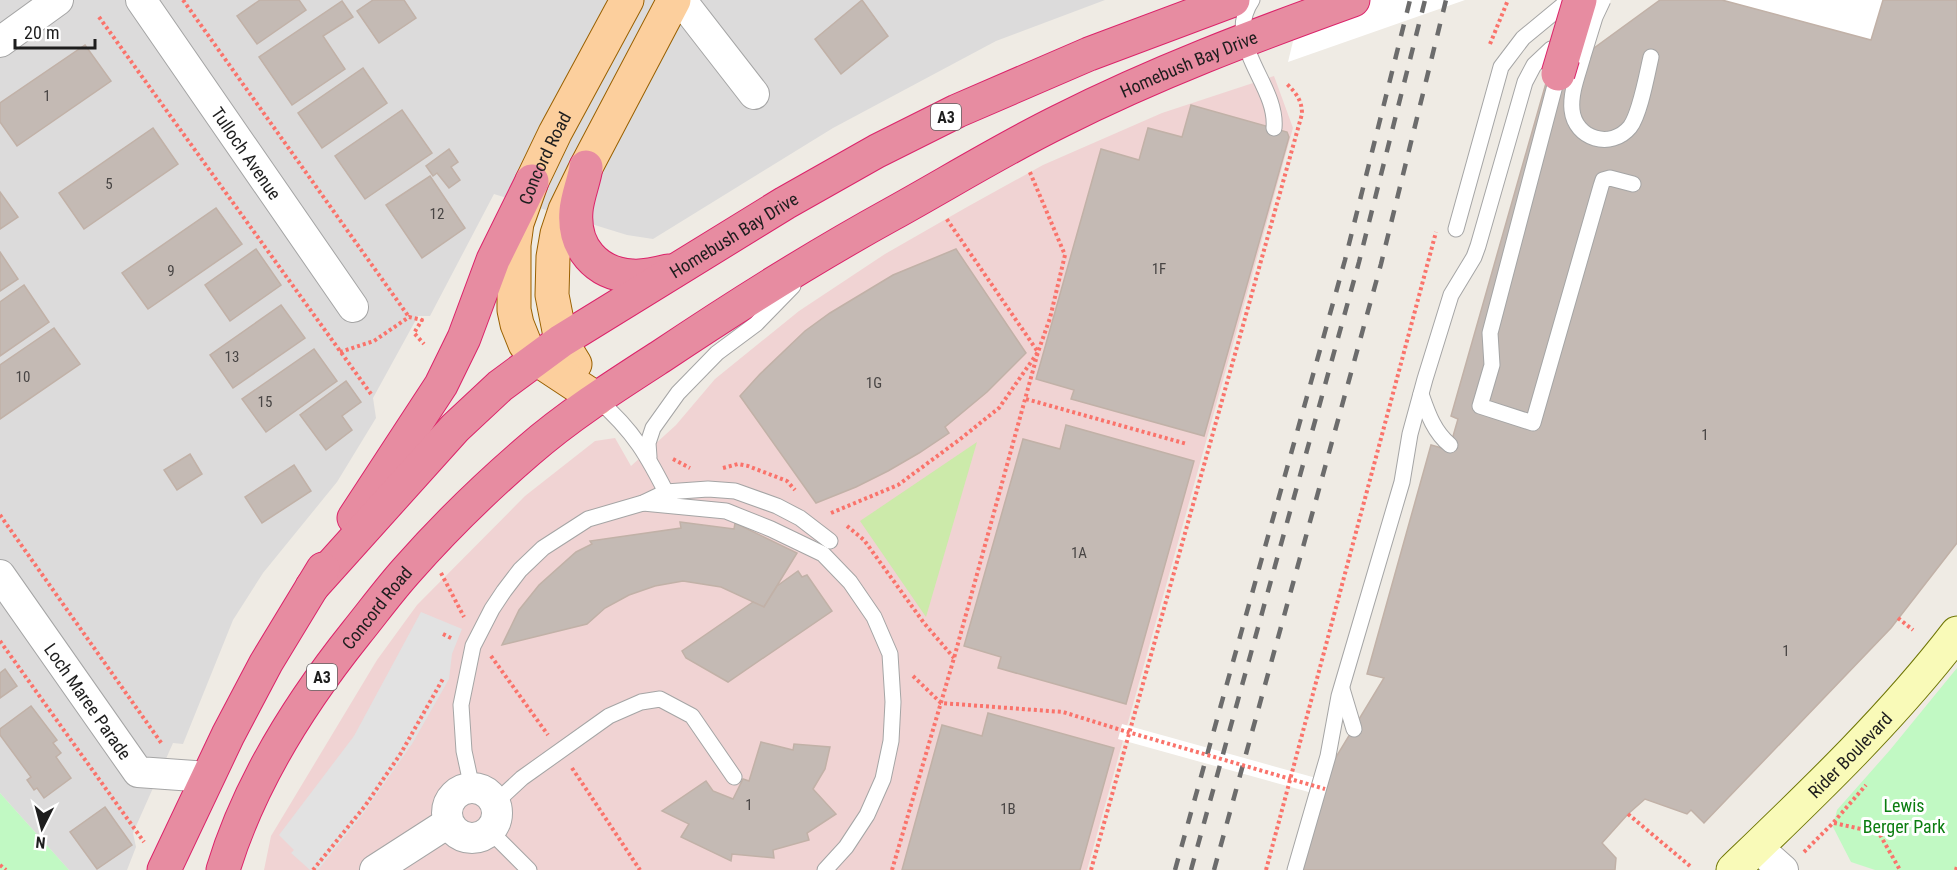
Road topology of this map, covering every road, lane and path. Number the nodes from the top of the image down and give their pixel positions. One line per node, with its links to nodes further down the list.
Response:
1 (58, 0): 15 (street)
2 (141, 0): 31 (street, Tulloch Avenue)
3 (183, 0): 32 (path)
4 (627, 0): 24 (main road, Concord Road)
5 (674, 0): 23 (main road)
6 (681, 0): 20 (street)
7 (1233, 0): 30 (highway, Homebush Bay Drive / A3)
8 (1252, 0): 14 (lane)
9 (1353, 0): 14 (highway, Homebush Bay Drive / A3)
10 (1508, 0): 16 (path)
11 (1603, 0): 18 (lane, bridge)
12 (1571, 2): 18 (highway, bridge); 28 (lane)
13 (99, 17): 35 (path)
14 (1244, 39): 21 (lane); 29 (highway, Homebush Bay Drive / A3)
15 (0, 42)
16 (1489, 46)
17 (1651, 57): 18 (lane)
18 (1564, 59): 25 (lane); 38 (lane)
19 (1283, 81): 90 (path)
20 (754, 94)
21 (1274, 128)
22 (1027, 164): 36 (path)
23 (586, 167): 30 (highway); 34 (main road)
24 (532, 181): 34 (main road, Concord Road); 52 (highway)
25 (1633, 184)
26 (942, 212): 36 (path)
27 (1437, 226): 91 (path)
28 (1456, 229)
29 (826, 250): 39 (highway, Homebush Bay Drive / A3); 43 (lane)
30 (676, 270): 34 (highway, Homebush Bay Drive / A3)
31 (352, 307)
32 (409, 317): 33 (path); 35 (path)
33 (424, 344)
34 (548, 350): 39 (main road, Concord Road); 52 (highway, Homebush Bay Drive / A3)
35 (340, 352): 37 (path)
36 (1038, 352): 40 (path); 47 (path)
37 (371, 394)
38 (1421, 394): 42 (lane); 65 (lane)
39 (597, 399): 43 (lane); 80 (highway, Concord Road / A3)
40 (1026, 399): 41 (path); 66 (path)
41 (1186, 444)
42 (1450, 445)
43 (649, 457): 44 (lane)
44 (666, 492): 45 (lane); 46 (lane); 49 (lane)
45 (643, 503): 46 (lane); 61 (lane)
46 (673, 507): 63 (lane)
47 (831, 513)
48 (0, 515): 68 (path)
49 (830, 541)
50 (441, 573): 54 (path)
51 (0, 575): 70 (street, Loch Maree Parade)
52 (312, 587): 70 (highway, A3)
53 (1898, 618): 55 (path)
54 (461, 623)
55 (1913, 630)
56 (458, 631): 59 (path)
57 (1957, 633): 77 (street, Rider Boulevard)
58 (443, 634): 59 (path)
59 (454, 639): 62 (path)
60 (0, 641): 76 (path)
61 (473, 646): 69 (path); 74 (lane)
62 (451, 648)
63 (890, 654): 66 (path); 88 (lane)
64 (446, 666): 83 (path)
65 (1343, 683): 67 (lane); 92 (lane)
66 (941, 703): 72 (path, bridge); 89 (path)
67 (1354, 729)
68 (165, 748)
69 (561, 752): 71 (lane); 74 (lane); 87 (path)
70 (208, 777): 82 (highway, A3)
71 (734, 777)
72 (1325, 789)
73 (1628, 814): 79 (path)
74 (474, 816): 84 (street); 85 (street); 86 (lane)
75 (1833, 823): 95 (path)
76 (144, 842)
77 (1757, 847): 93 (street, Rider Boulevard); 94 (street)
78 (0, 865): 81 (path)
79 (1690, 866)
80 (225, 868)
81 (6, 870)
82 (164, 870)
83 (313, 870)
84 (375, 870)
85 (413, 870)
86 (529, 870)
87 (640, 870)
88 (825, 870)
89 (891, 870)
90 (1091, 870)
91 (1266, 870)
92 (1295, 870)
93 (1733, 870)
94 (1782, 870)
95 (1900, 870)

